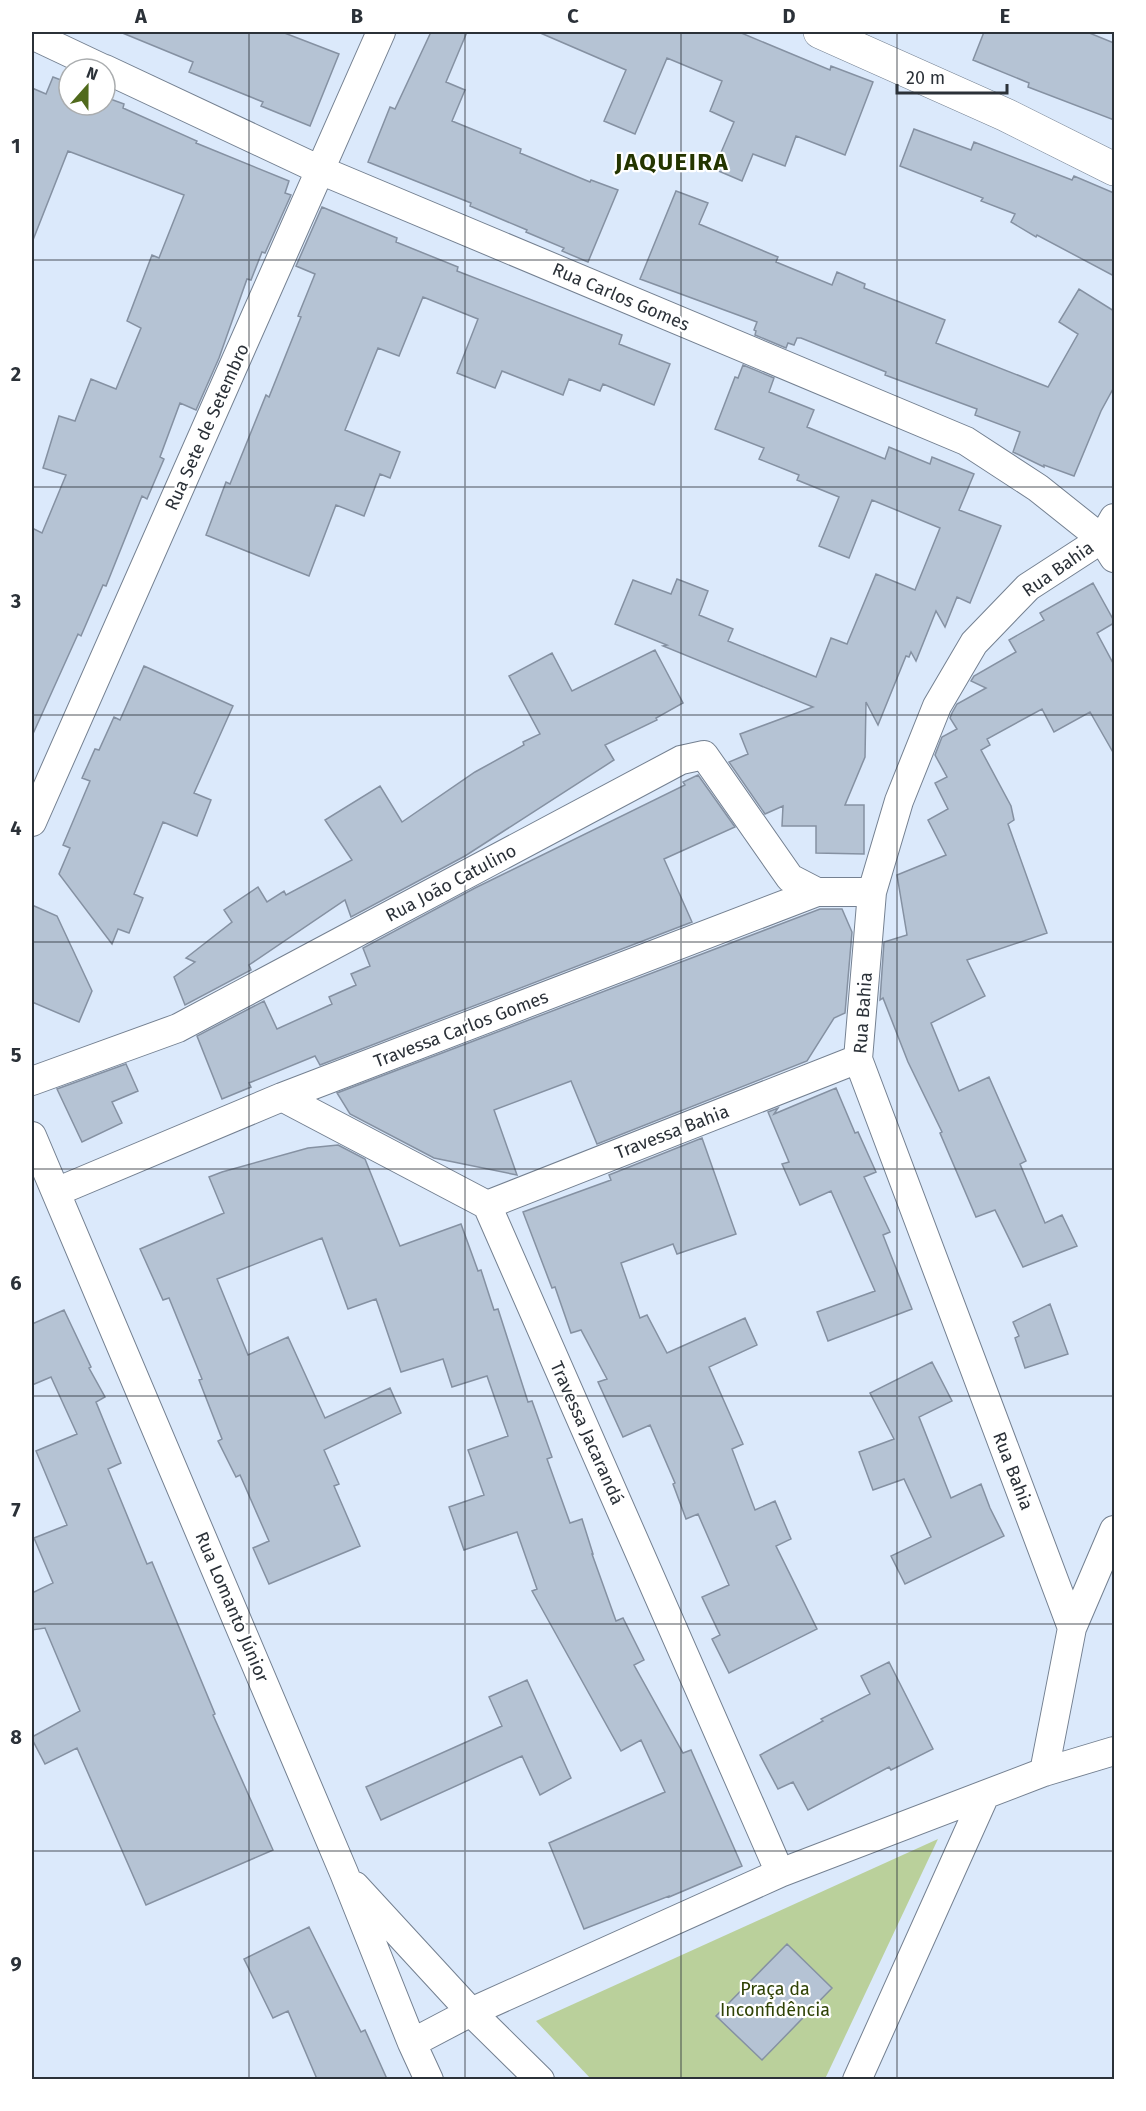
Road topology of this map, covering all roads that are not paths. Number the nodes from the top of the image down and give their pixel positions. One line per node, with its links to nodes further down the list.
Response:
1 (381, 32): 7 (street, Rua Sete de Setembro)
2 (820, 32): 6 (street)
3 (32, 35): 4 (street, Rua Carlos Gomes)
4 (79, 57)
5 (117, 75): 7 (street, Rua Carlos Gomes)
6 (1114, 169)
7 (320, 170): 8 (street, Rua Carlos Gomes); 9 (street, Rua Sete de Setembro)
8 (1110, 538): 11 (street, Rua Bahia)
9 (32, 822)
10 (817, 892): 11 (street, Travessa Carlos Gomes); 13 (street, Rua João Catulino); 14 (street, Travessa Carlos Gomes)
11 (872, 892): 12 (street, Rua Bahia)
12 (858, 1059): 17 (street, Travessa Bahia); 19 (street, Rua Bahia)
13 (32, 1081)
14 (282, 1097): 16 (street, Travessa Carlos Gomes); 17 (street)
15 (32, 1136): 16 (street, Rua Lomanto Júnior)
16 (56, 1192): 23 (street, Rua Lomanto Júnior)
17 (487, 1205): 24 (street, Travessa Jacarandá)
18 (1114, 1530): 19 (street)
19 (1072, 1628): 21 (street)
20 (1114, 1751): 21 (street)
21 (1044, 1772): 22 (street)
22 (985, 1795): 24 (street); 29 (street)
23 (344, 1873): 25 (street); 26 (street, Rua Lomanto Júnior)
24 (780, 1874): 25 (street)
25 (471, 2012): 26 (street); 28 (street)
26 (412, 2043): 27 (street, Rua Lomanto Júnior)
27 (429, 2079)
28 (540, 2079)
29 (857, 2079)

